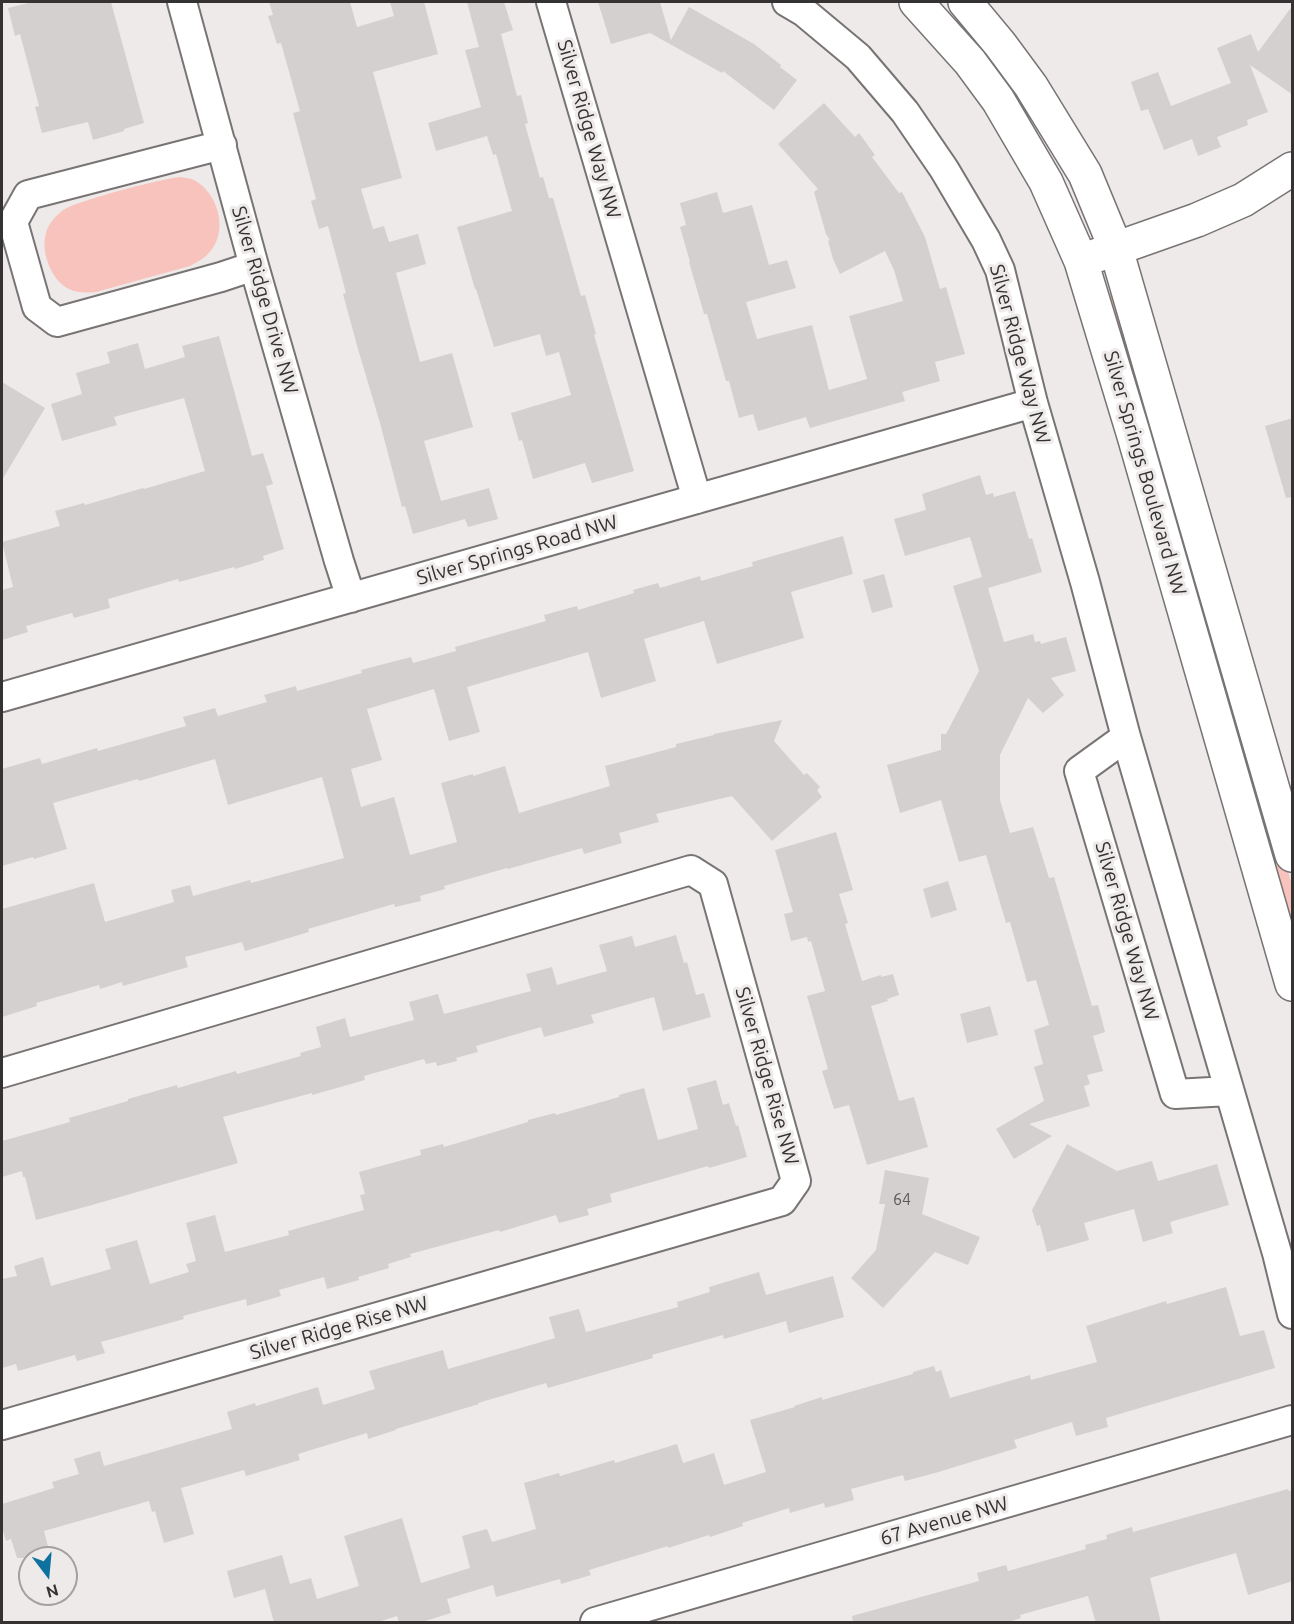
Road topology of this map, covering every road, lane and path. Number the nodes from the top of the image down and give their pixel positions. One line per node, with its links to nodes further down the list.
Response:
1 (182, 2): 6 (street, Silver Ridge Drive NW)
2 (551, 2): 12 (street, Silver Ridge Way NW)
3 (787, 2): 11 (street, Silver Ridge Way NW)
4 (915, 2): 9 (street, Silver Springs Boulevard NW)
5 (965, 2): 8 (street, Silver Springs Boulevard NW)
6 (222, 145): 10 (street, Silver Ridge Drive NW); 10 (street)
7 (1293, 169): 8 (street)
8 (1116, 249): 9 (street); 16 (street, Silver Springs Boulevard NW)
9 (1081, 261): 17 (street, Silver Springs Boulevard NW)
10 (255, 266): 13 (street, Silver Ridge Drive NW)
11 (1033, 403): 12 (street, Silver Springs Road NW); 15 (street, Silver Ridge Way NW)
12 (697, 499): 13 (street, Silver Springs Road NW)
13 (351, 598): 14 (street, Silver Springs Road NW)
14 (2, 698)
15 (1125, 737): 19 (street, Silver Ridge Way NW); 19 (street, Silver Ridge Way NW)
16 (1293, 855)
17 (1293, 984)
18 (2, 1073): 22 (street, Silver Ridge Rise NW)
19 (1229, 1091): 20 (street, Silver Ridge Way NW)
20 (1293, 1314)
21 (1293, 1420): 23 (street, 67 Avenue NW)
22 (2, 1425)
23 (595, 1623)

